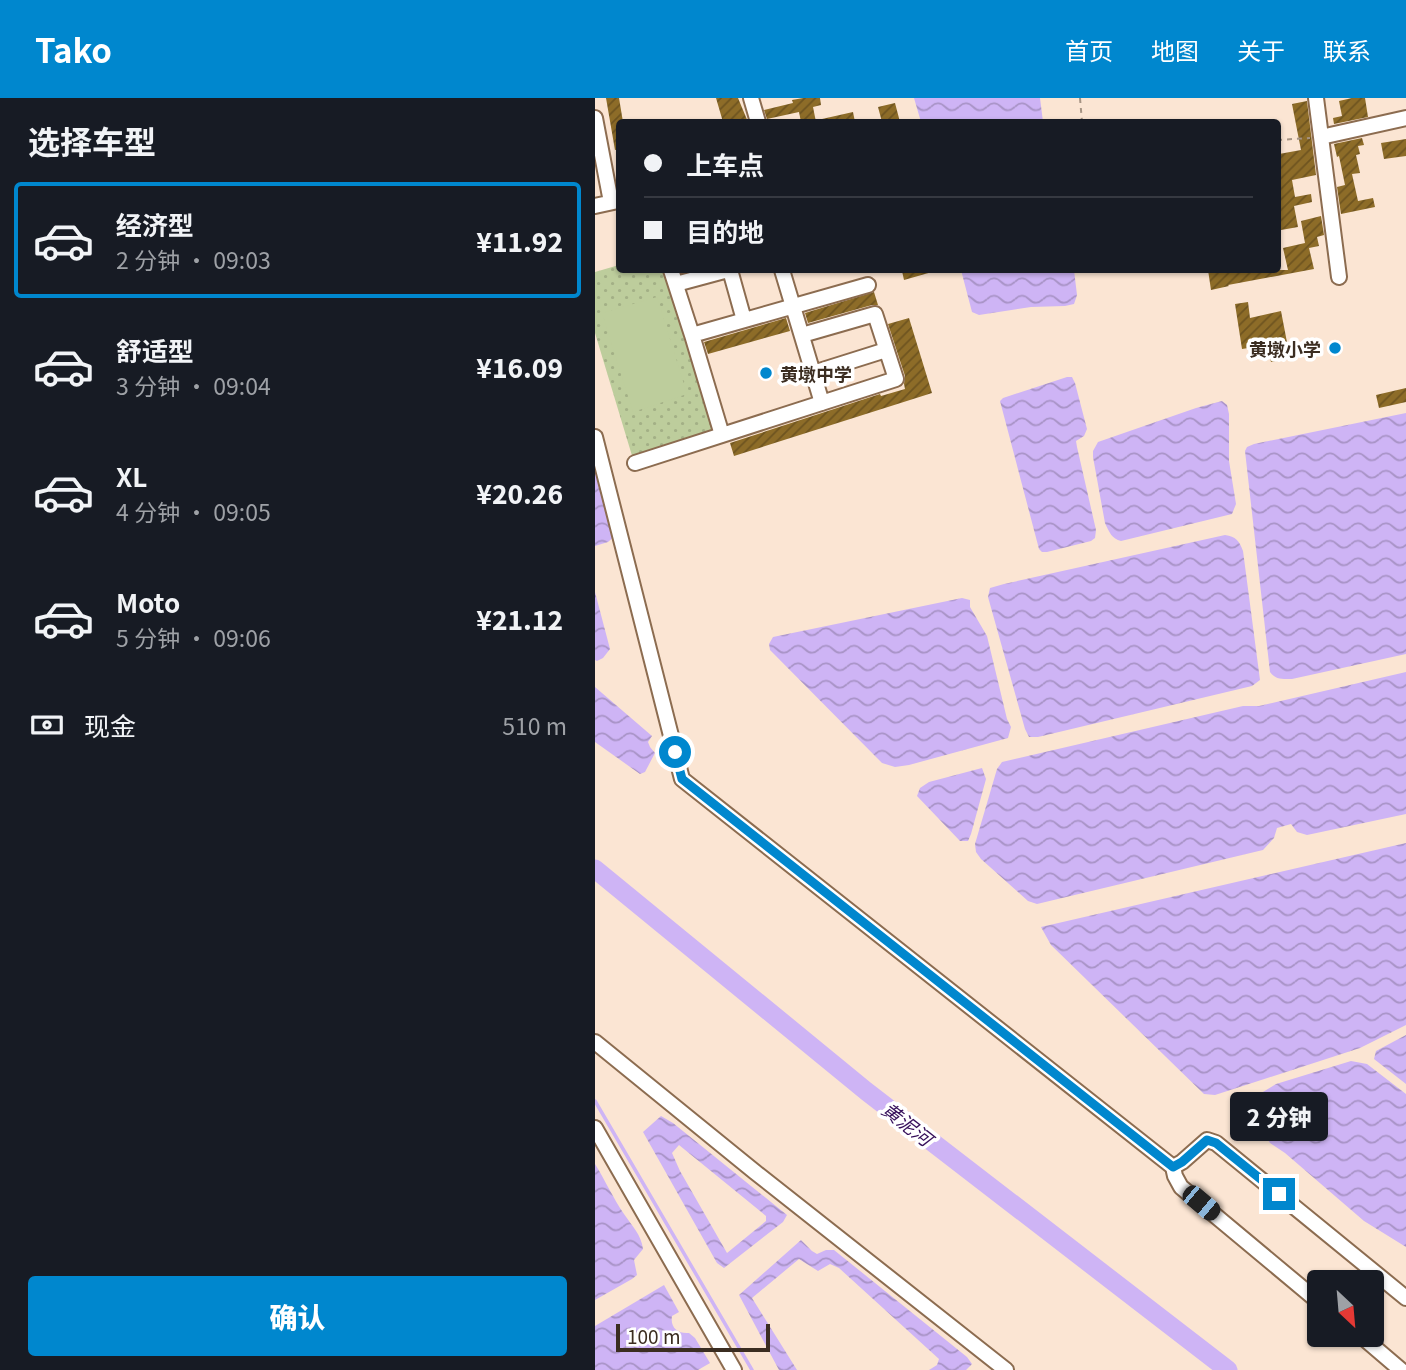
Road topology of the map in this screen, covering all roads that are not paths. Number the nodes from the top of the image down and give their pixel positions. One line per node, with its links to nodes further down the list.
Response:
1 (751, 98): 5 (street)
2 (1316, 98): 6 (street)
3 (595, 118): 7 (street)
4 (1406, 118): 6 (street)
5 (757, 119)
6 (1321, 137): 13 (street)
7 (615, 202): 8 (street)
8 (595, 206)
9 (705, 273): 12 (street)
10 (730, 273): 16 (street)
11 (783, 273): 15 (street)
12 (674, 277): 17 (street)
13 (1339, 277)
14 (868, 285): 15 (street)
15 (793, 306): 16 (street); 18 (street)
16 (744, 320): 17 (street)
17 (692, 335): 22 (street)
18 (801, 335): 19 (street); 20 (street)
19 (886, 350): 20 (street); 21 (street)
20 (813, 373): 21 (street)
21 (822, 403): 22 (street)
22 (722, 435): 24 (street)
23 (595, 437): 27 (street)
24 (635, 463)
25 (595, 1042): 31 (street)
26 (595, 1128): 32 (street)
27 (1173, 1167): 28 (street); 29 (street)
28 (1307, 1292)
29 (1406, 1298)
30 (1375, 1348): 33 (street)
31 (1003, 1369)
32 (734, 1370)
33 (1401, 1370)

